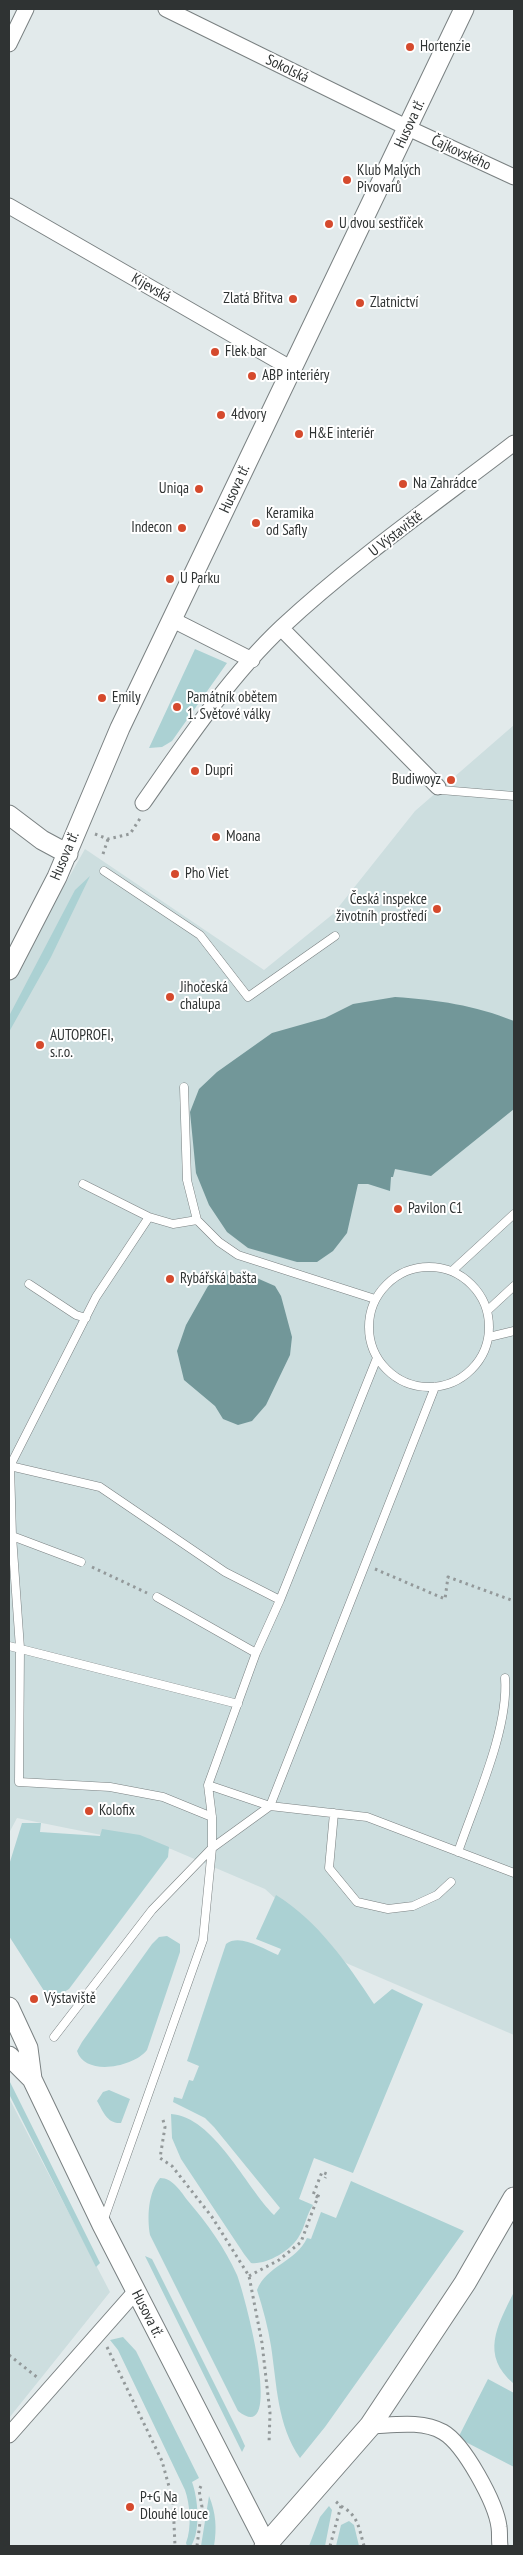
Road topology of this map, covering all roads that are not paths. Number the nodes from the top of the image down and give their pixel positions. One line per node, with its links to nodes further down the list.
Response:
1 (26, 9): 4 (street)
2 (166, 9): 5 (street, Sokolská)
3 (464, 9): 5 (street, Husova tř.)
4 (9, 44)
5 (408, 128): 6 (street, Čajkovského); 8 (street, Husova tř.)
6 (514, 177)
7 (9, 206): 8 (street, Kijevská)
8 (292, 369): 10 (street, Husova tř.)
9 (514, 443): 11 (street, U Výstaviště)
10 (171, 619): 12 (street); 17 (street, Husova tř.)
11 (281, 628): 12 (street, U Výstaviště); 13 (street)
12 (252, 660): 15 (street, U Výstaviště)
13 (438, 787): 14 (lane)
14 (514, 796)
15 (143, 803)
16 (9, 815): 17 (street)
17 (68, 854): 20 (street, Husova tř.)
18 (104, 871): 19 (lane)
19 (335, 936)
20 (9, 970)
21 (184, 1087): 25 (lane)
22 (83, 1184): 24 (lane)
23 (514, 1214): 26 (lane)
24 (149, 1217): 25 (lane); 31 (lane)
25 (197, 1220): 29 (lane)
26 (452, 1271): 29 (lane); 30 (lane)
27 (29, 1284): 31 (lane)
28 (514, 1286): 30 (lane)
29 (376, 1298): 34 (lane)
30 (487, 1311): 33 (lane)
31 (86, 1318): 36 (lane)
32 (514, 1331): 33 (lane)
33 (489, 1337): 35 (lane)
34 (377, 1358): 35 (lane); 40 (lane)
35 (435, 1387): 47 (lane)
36 (10, 1466): 37 (lane); 40 (lane)
37 (12, 1536): 38 (lane); 42 (lane)
38 (81, 1562)
39 (157, 1597): 43 (lane)
40 (280, 1600): 43 (lane)
41 (9, 1646): 42 (lane)
42 (20, 1648): 45 (lane); 49 (lane)
43 (256, 1653): 45 (lane)
44 (505, 1678): 51 (lane)
45 (238, 1704): 46 (lane)
46 (208, 1785): 47 (lane); 49 (lane)
47 (270, 1806): 48 (lane); 50 (lane)
48 (334, 1813): 51 (lane); 53 (lane)
49 (212, 1817): 50 (lane)
50 (212, 1848): 55 (lane); 59 (lane)
51 (458, 1852): 52 (lane)
52 (514, 1873)
53 (451, 1882)
54 (9, 2007): 57 (street, Husova tř.)
55 (54, 2038)
56 (9, 2056): 57 (street, Husova tř.)
57 (32, 2079): 59 (street, Husova tř.)
58 (514, 2198): 61 (main road)
59 (102, 2225): 60 (street, Husova tř.)
60 (136, 2291): 62 (street); 63 (street, Husova tř.)
61 (370, 2426): 63 (main road); 64 (street)
62 (9, 2435)
63 (266, 2546)
64 (500, 2546)

